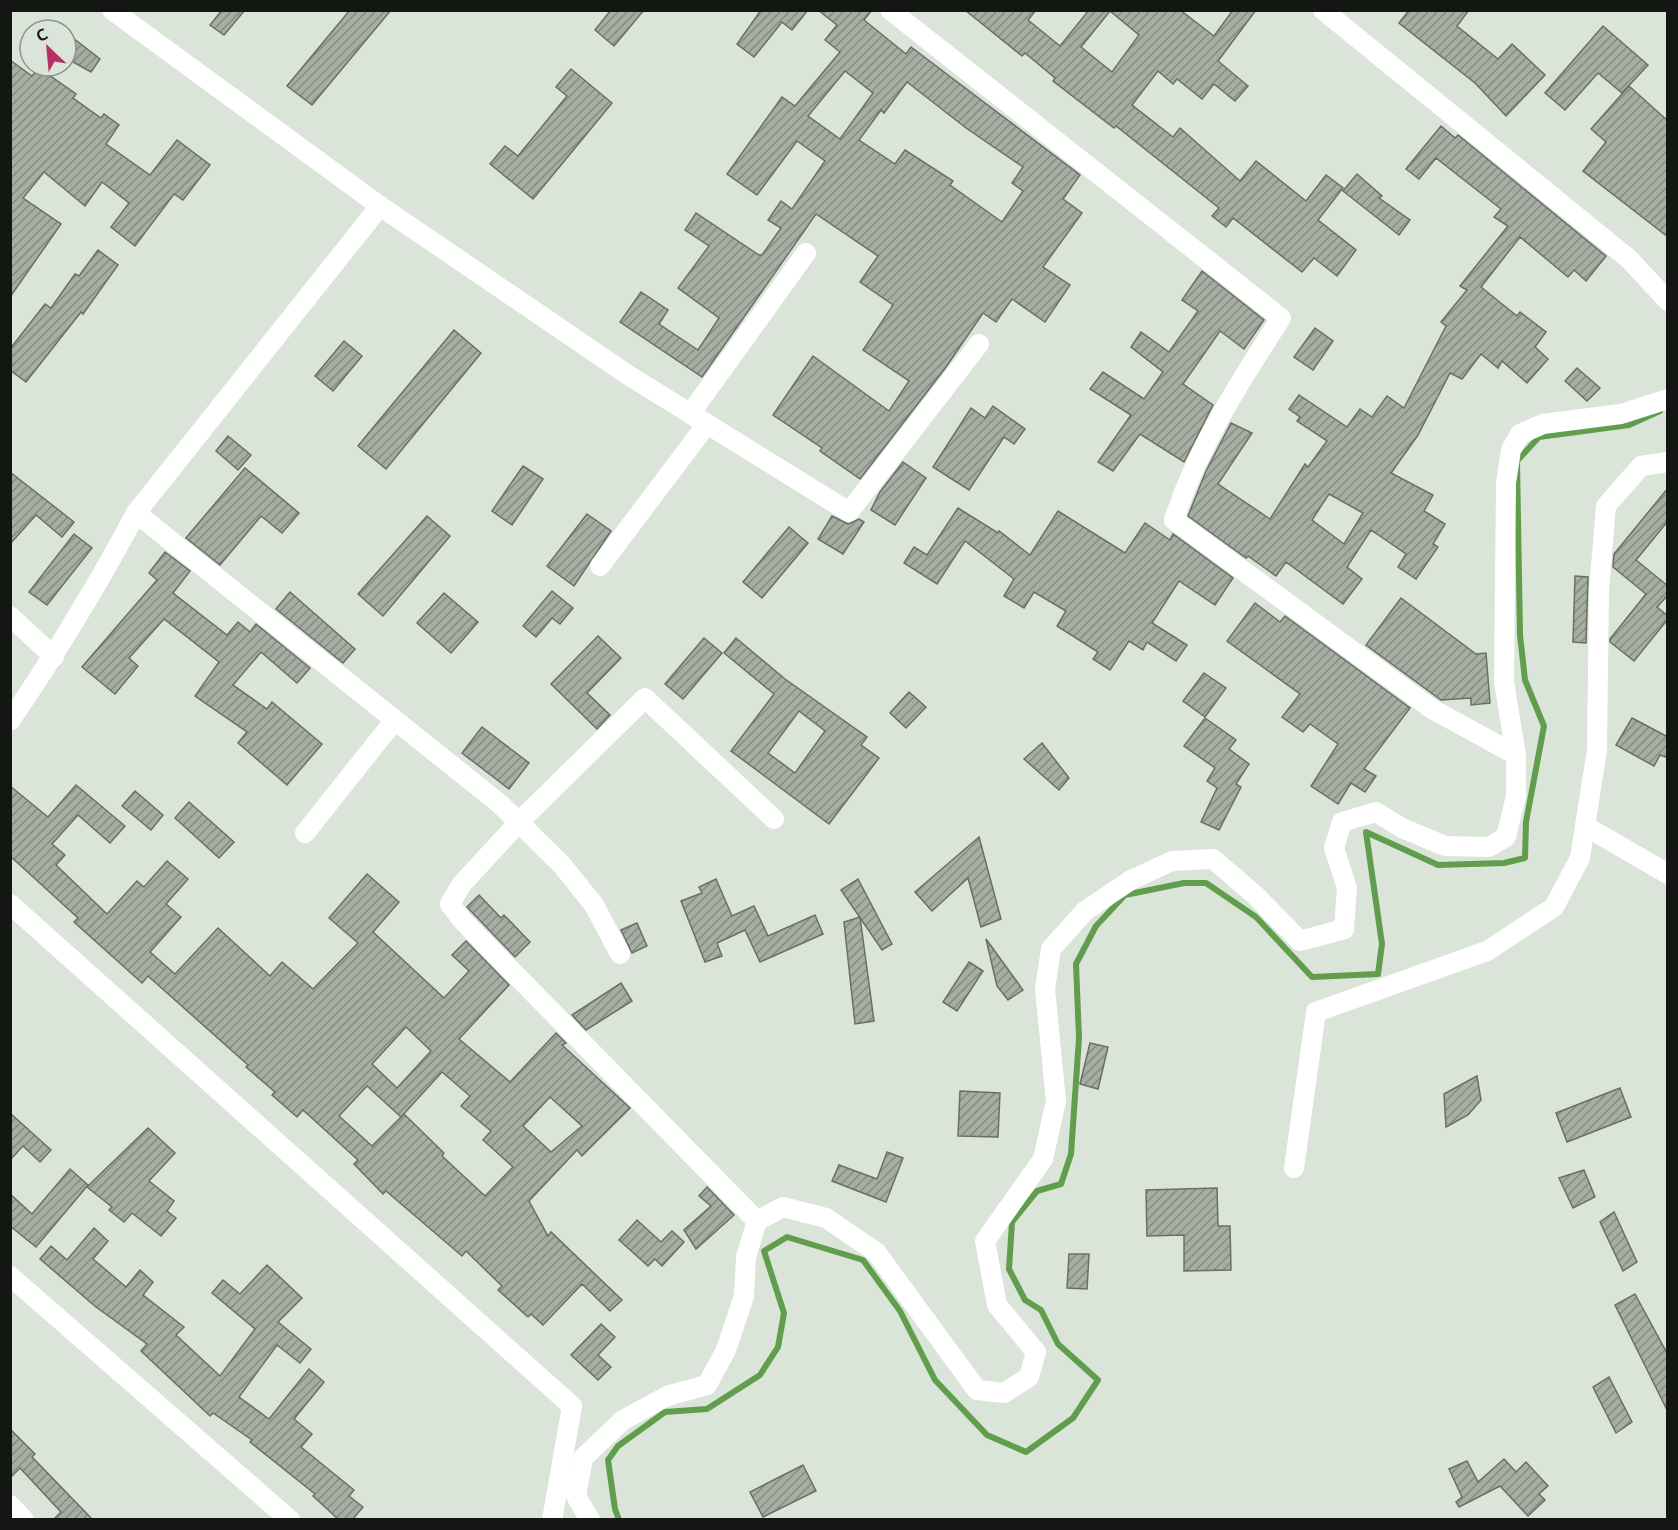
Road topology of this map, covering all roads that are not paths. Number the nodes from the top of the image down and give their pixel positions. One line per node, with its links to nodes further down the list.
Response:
1 (111, 10): 4 (street)
2 (890, 10): 17 (street)
3 (1323, 10): 6 (street)
4 (380, 206): 9 (street); 11 (street)
5 (806, 253): 9 (street)
6 (1668, 301)
7 (979, 344): 9 (street)
8 (1668, 399): 17 (street)
9 (699, 419): 12 (street)
10 (1668, 462): 20 (street)
11 (136, 513): 14 (street); 16 (street)
12 (600, 566)
13 (10, 616): 14 (street)
14 (54, 657): 15 (street)
15 (10, 721)
16 (394, 721): 19 (street); 21 (street)
17 (1516, 755): 26 (street)
18 (774, 819): 19 (street)
19 (519, 822): 24 (street); 26 (street)
20 (1585, 826): 22 (street); 25 (street)
21 (305, 833)
22 (1668, 874)
23 (10, 904): 31 (street)
24 (620, 954)
25 (1293, 1168)
26 (757, 1221): 32 (street)
27 (10, 1276): 30 (street)
28 (10, 1505): 29 (street)
29 (24, 1520)
30 (290, 1520)
31 (552, 1520)
32 (590, 1520)

